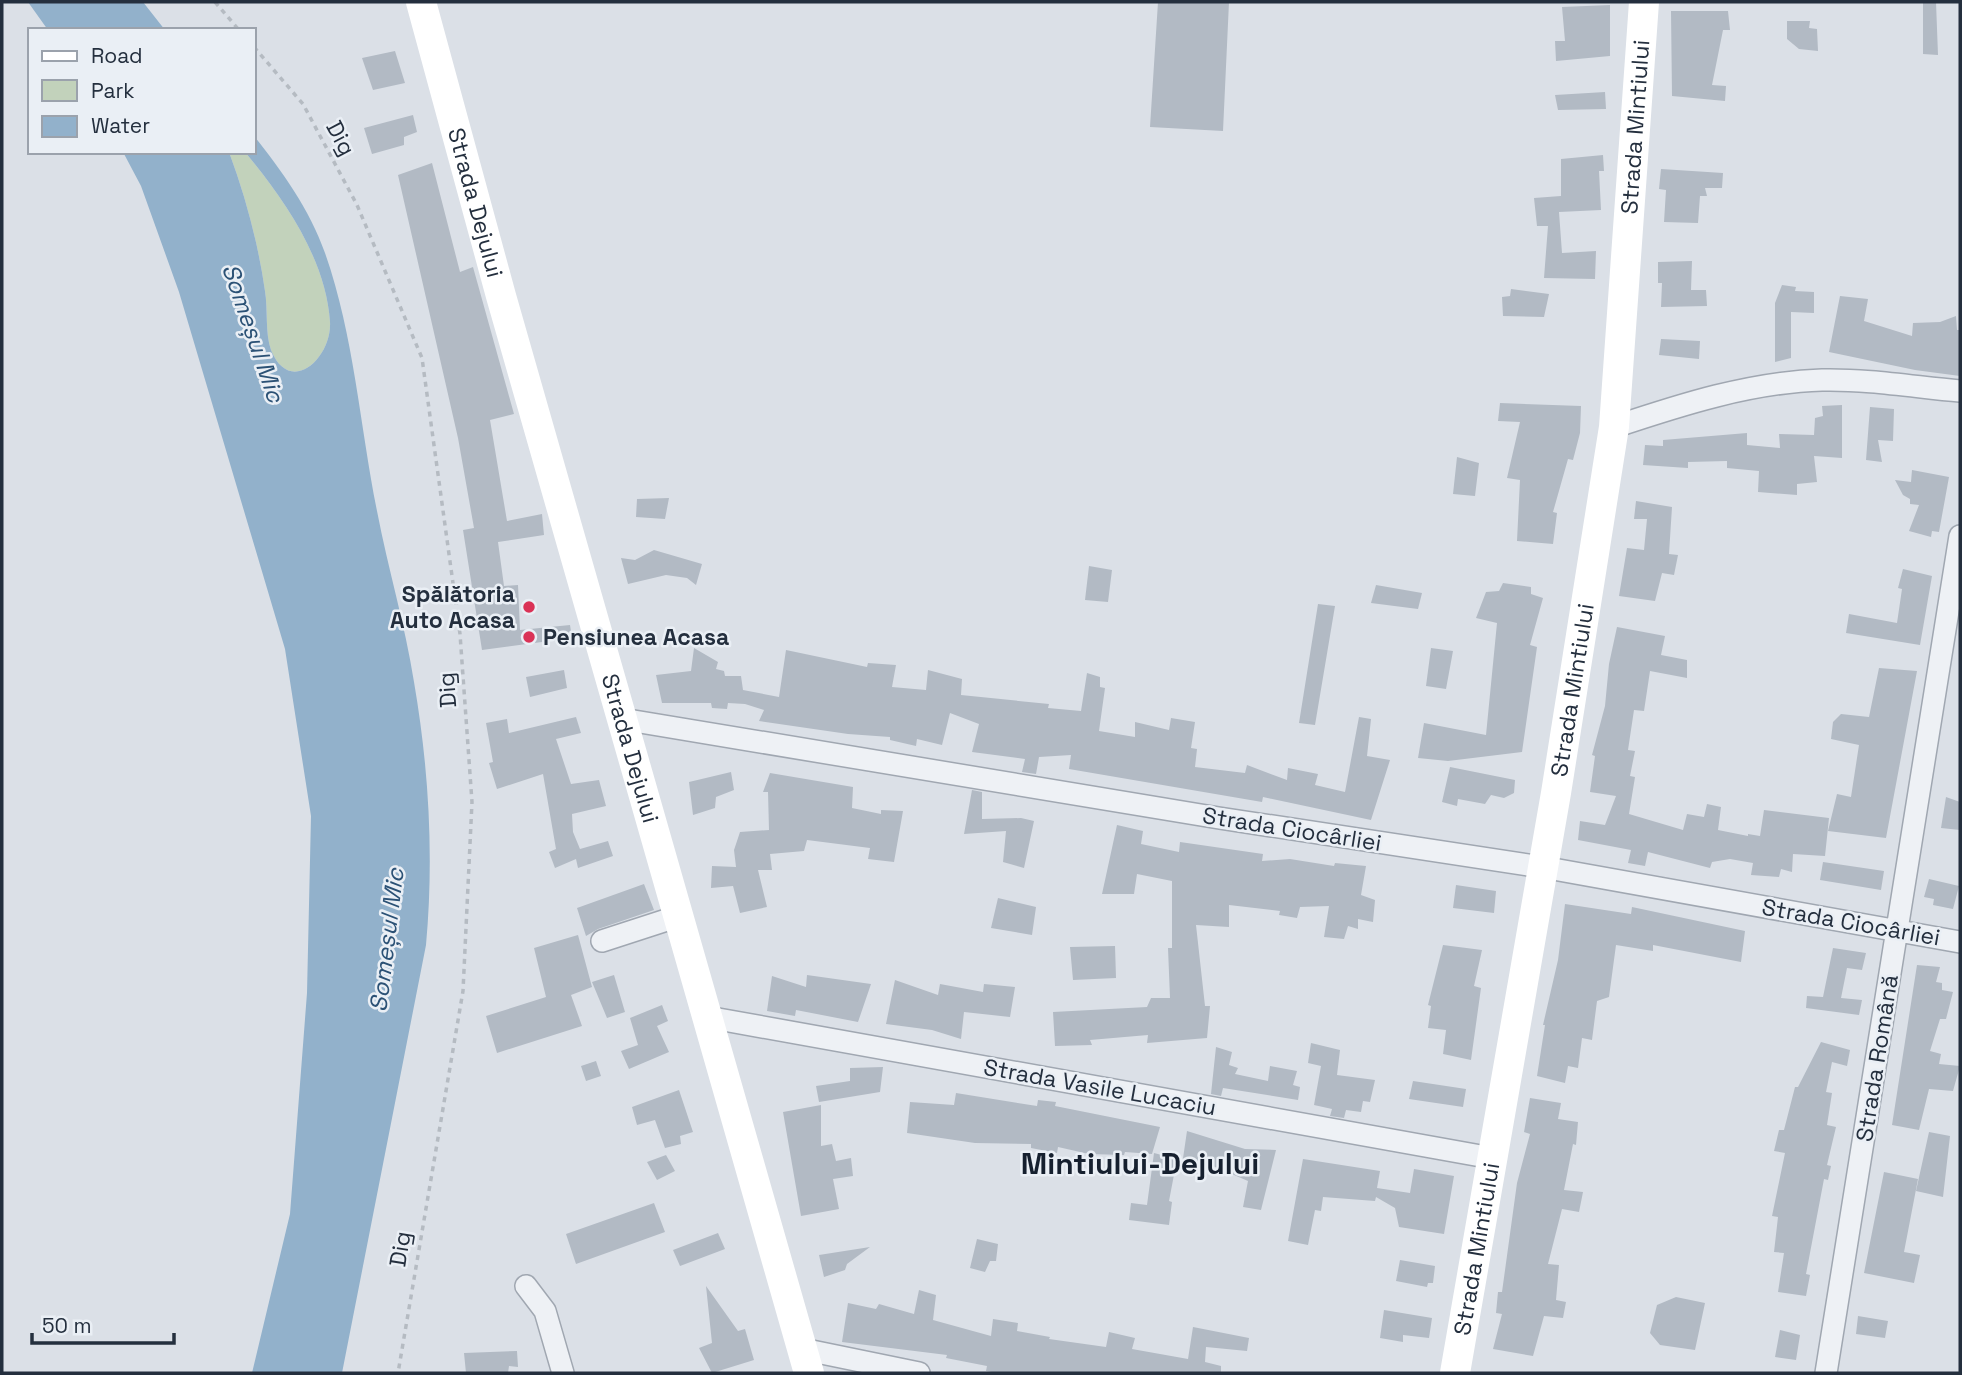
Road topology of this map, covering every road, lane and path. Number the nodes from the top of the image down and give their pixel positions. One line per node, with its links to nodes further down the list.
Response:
1 (215, 2): 4 (path)
2 (421, 2): 9 (main road, Strada Dejului)
3 (1644, 2): 7 (main road, Strada Mintiului)
4 (237, 28)
5 (256, 49): 19 (path, Dig)
6 (1960, 391): 7 (street)
7 (1614, 428): 10 (main road, Strada Mintiului)
8 (1960, 536): 12 (street, Strada Română)
9 (622, 719): 10 (street, Strada Ciocârliei); 11 (main road, Strada Dejului)
10 (1542, 867): 12 (street, Strada Ciocârliei); 16 (main road, Strada Mintiului)
11 (678, 916): 13 (street); 15 (main road, Strada Dejului)
12 (1898, 932): 14 (street, Strada Ciocârliei); 23 (street, Strada Română)
13 (602, 941)
14 (1960, 942)
15 (707, 1017): 16 (street, Strada Vasile Lucaciu); 18 (main road, Strada Dejului)
16 (1492, 1158): 22 (main road, Strada Mintiului)
17 (526, 1286): 20 (street)
18 (805, 1361): 21 (street)
19 (398, 1373)
20 (563, 1373)
21 (919, 1373)
22 (1455, 1373)
23 (1826, 1373)

